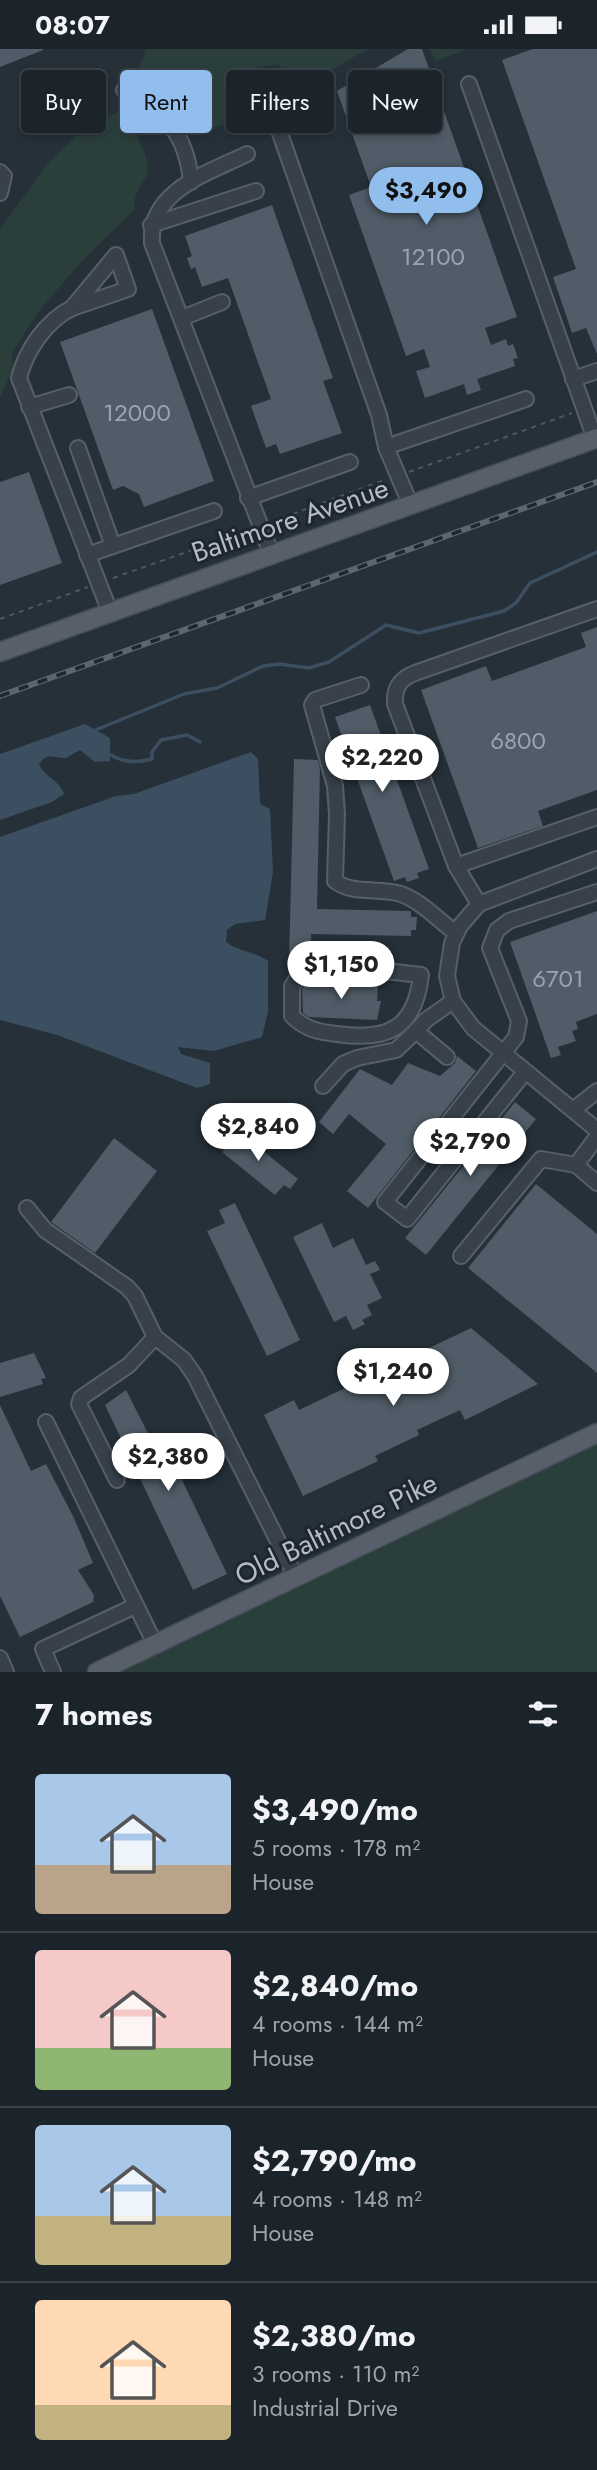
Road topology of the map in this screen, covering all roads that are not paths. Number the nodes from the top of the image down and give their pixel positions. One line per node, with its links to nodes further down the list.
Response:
1 (469, 84): 14 (street)
2 (177, 133): 6 (street)
3 (280, 133): 19 (street)
4 (247, 154): 6 (street)
5 (0, 173): 8 (street)
6 (191, 182): 9 (street)
7 (256, 191): 9 (street)
8 (0, 193)
9 (151, 225): 12 (street)
10 (222, 302): 12 (street)
11 (72, 308): 17 (street)
12 (182, 318): 22 (street)
13 (597, 371): 14 (street)
14 (573, 379): 18 (street)
15 (69, 395): 17 (street)
16 (527, 399): 19 (street)
17 (29, 407): 27 (street)
18 (596, 439): 23 (main road, Baltimore Avenue)
19 (386, 447): 23 (street)
20 (78, 448): 25 (street)
21 (350, 462): 22 (street)
22 (248, 498): 26 (street)
23 (411, 506): 26 (main road, Baltimore Avenue)
24 (214, 511): 25 (street)
25 (113, 546): 27 (street)
26 (271, 554): 29 (main road, Baltimore Avenue)
27 (88, 555): 29 (street)
28 (597, 609): 34 (street)
29 (110, 613): 30 (main road, Baltimore Avenue)
30 (0, 652)
31 (361, 685): 37 (street)
32 (597, 817): 34 (street)
33 (597, 859): 36 (street)
34 (456, 866): 36 (street)
35 (597, 892): 43 (street)
36 (479, 904): 37 (street)
37 (456, 933): 38 (street)
38 (447, 964): 39 (street); 40 (street)
39 (421, 975): 39 (street)
40 (453, 1001): 41 (street); 43 (street)
41 (416, 1031): 42 (street); 45 (street)
42 (447, 1057)
43 (507, 1058): 44 (street); 44 (street)
44 (525, 1072): 47 (street)
45 (324, 1086)
46 (597, 1091): 47 (street)
47 (573, 1110): 48 (street)
48 (597, 1130)
49 (597, 1137): 50 (street)
50 (576, 1165): 51 (street); 53 (street)
51 (597, 1183)
52 (27, 1208): 54 (street)
53 (461, 1256)
54 (155, 1337): 57 (street); 58 (street)
55 (46, 1422): 59 (street)
56 (597, 1433): 58 (main road, Old Baltimore Pike)
57 (117, 1480)
58 (296, 1577): 60 (main road, Old Baltimore Pike)
59 (135, 1606): 60 (street); 64 (street)
60 (155, 1644): 62 (main road, Old Baltimore Pike)
61 (0, 1658): 63 (street)
62 (102, 1671)
63 (6, 1672)
64 (53, 1672)

